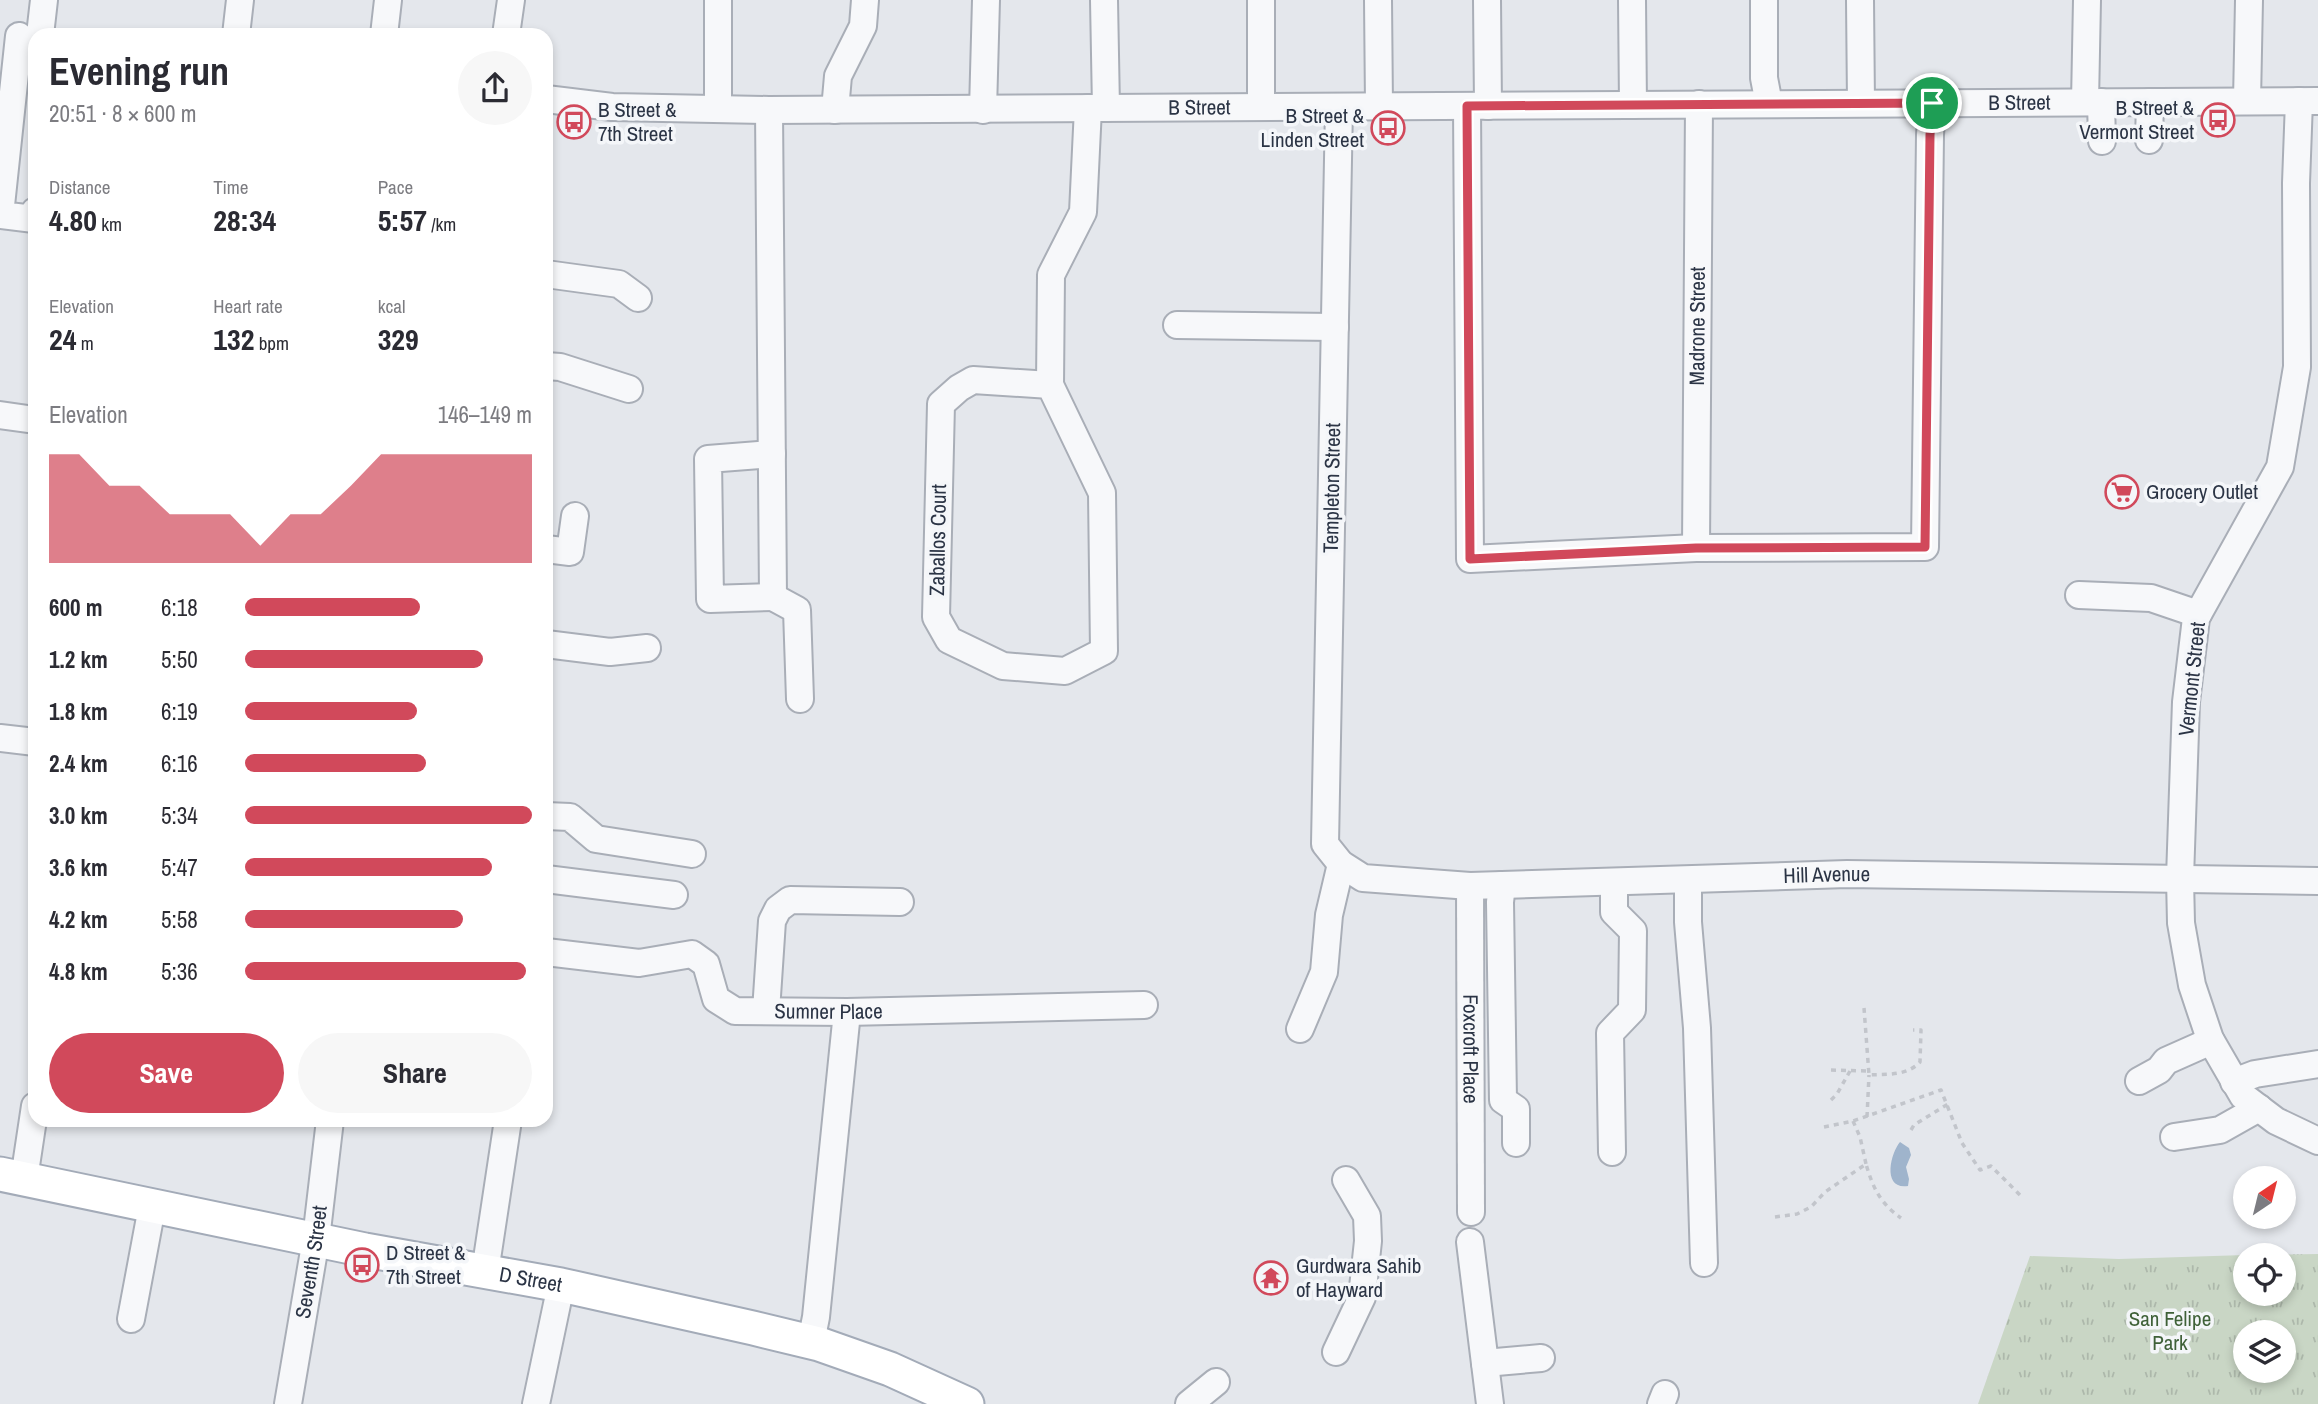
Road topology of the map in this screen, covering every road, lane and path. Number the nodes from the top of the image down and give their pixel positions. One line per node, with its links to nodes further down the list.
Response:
1 (44, 0): 21 (street)
2 (240, 0): 18 (street)
3 (388, 0): 19 (street)
4 (511, 0): 20 (street)
5 (718, 0): 37 (street)
6 (865, 0): 39 (street)
7 (986, 0): 40 (street)
8 (1104, 0): 36 (street, Zaballos Court)
9 (1261, 0): 34 (street)
10 (1378, 0): 32 (street)
11 (1487, 0): 33 (street)
12 (1500, 0): 33 (street)
13 (1632, 0): 31 (street)
14 (1764, 0): 30 (street)
15 (1860, 0): 27 (street)
16 (2087, 0): 25 (street)
17 (2249, 0): 23 (street)
18 (237, 28)
19 (385, 28)
20 (507, 28)
21 (23, 35): 43 (street)
22 (553, 100): 37 (street, B Street)
23 (2247, 101): 24 (street, B Street); 26 (street, B Street)
24 (2308, 101): 59 (street, Vermont Street)
25 (2093, 102): 26 (street, B Street); 28 (street, B Street); 42 (street)
26 (2150, 102): 41 (street)
27 (1861, 103): 28 (street, B Street); 30 (street, B Street)
28 (1932, 103): 55 (street)
29 (1699, 104): 30 (street, B Street); 31 (street, B Street); 55 (street, Madrone Street)
30 (1769, 104)
31 (1633, 105): 33 (street, B Street)
32 (1379, 106): 33 (street, B Street); 35 (street, B Street)
33 (1485, 106): 55 (street)
34 (1261, 107): 35 (street, B Street); 36 (street, B Street)
35 (1339, 107): 47 (street, Templeton Street)
36 (1097, 108): 40 (street, B Street); 49 (street, Zaballos Court)
37 (718, 109): 38 (street, B Street)
38 (769, 110): 39 (street, B Street); 53 (street)
39 (835, 110): 40 (street, B Street)
40 (983, 110)
41 (2149, 140)
42 (2102, 141)
43 (28, 218)
44 (553, 275): 45 (street)
45 (638, 298)
46 (1177, 325): 47 (street)
47 (1335, 327): 67 (street, Templeton Street)
48 (553, 367): 50 (street)
49 (1050, 385): 49 (street, Zaballos Court)
50 (629, 390)
51 (0, 415): 52 (street)
52 (28, 419)
53 (772, 454): 58 (street); 58 (street)
54 (575, 516): 56 (street)
55 (1696, 548)
56 (553, 550)
57 (2079, 595): 59 (street)
58 (773, 597): 62 (street)
59 (2198, 614): 68 (street, Vermont Street)
60 (553, 645): 61 (street)
61 (647, 648)
62 (800, 699)
63 (0, 738): 64 (street)
64 (28, 741)
65 (553, 816): 66 (street)
66 (692, 854)
67 (1341, 864): 74 (street, Hill Avenue); 82 (street)
68 (2180, 878): 70 (street, Hill Avenue); 71 (street, Hill Avenue); 84 (street, Vermont Street)
69 (553, 880): 75 (street)
70 (1688, 880): 72 (street, Hill Avenue); 115 (street)
71 (2318, 881)
72 (1614, 882): 73 (street, Hill Avenue); 104 (street)
73 (1502, 885): 74 (street, Hill Avenue); 103 (street)
74 (1470, 886): 110 (street, Foxcroft Place)
75 (674, 895)
76 (900, 902): 80 (street)
77 (553, 953): 80 (street, Sumner Place)
78 (1144, 1005): 81 (street, Sumner Place)
79 (1864, 1008): 88 (path)
80 (766, 1011): 81 (street, Sumner Place)
81 (847, 1012): 119 (street)
82 (1300, 1029)
83 (1913, 1030): 88 (path)
84 (2214, 1046): 89 (street); 90 (street, Vermont Street)
85 (2318, 1064): 90 (street)
86 (1831, 1070): 87 (path)
87 (1850, 1071): 88 (path); 91 (path)
88 (1869, 1073): 94 (path)
89 (2149, 1076)
90 (2234, 1082): 93 (street, Vermont Street)
91 (1831, 1100)
92 (1948, 1104): 94 (path); 100 (path); 108 (path)
93 (2259, 1108): 101 (street); 102 (street, Vermont Street)
94 (1867, 1117): 95 (path)
95 (1853, 1121): 99 (path); 105 (path)
96 (28, 1127): 106 (street)
97 (329, 1127): 113 (street, Seventh Street)
98 (507, 1127): 116 (street)
99 (1824, 1127)
100 (1911, 1130)
101 (2174, 1137)
102 (2318, 1141)
103 (1516, 1143)
104 (1612, 1152)
105 (1866, 1164): 111 (path); 112 (path)
106 (12, 1176): 109 (main road, D Street)
107 (1346, 1180): 120 (street)
108 (2022, 1197)
109 (152, 1207): 113 (main road, D Street); 118 (street)
110 (1471, 1212)
111 (1775, 1217)
112 (1902, 1218)
113 (316, 1239): 116 (main road, D Street); 124 (street, Seventh Street)
114 (1470, 1241): 122 (street)
115 (1704, 1263)
116 (485, 1272): 117 (main road, D Street)
117 (561, 1285): 119 (main road, D Street); 125 (street)
118 (131, 1319)
119 (811, 1342): 126 (main road, D Street)
120 (1336, 1352)
121 (1541, 1358): 122 (street)
122 (1485, 1363): 128 (street)
123 (1216, 1382): 127 (street)
124 (288, 1404)
125 (536, 1404)
126 (967, 1404)
127 (1189, 1404)
128 (1490, 1404)

